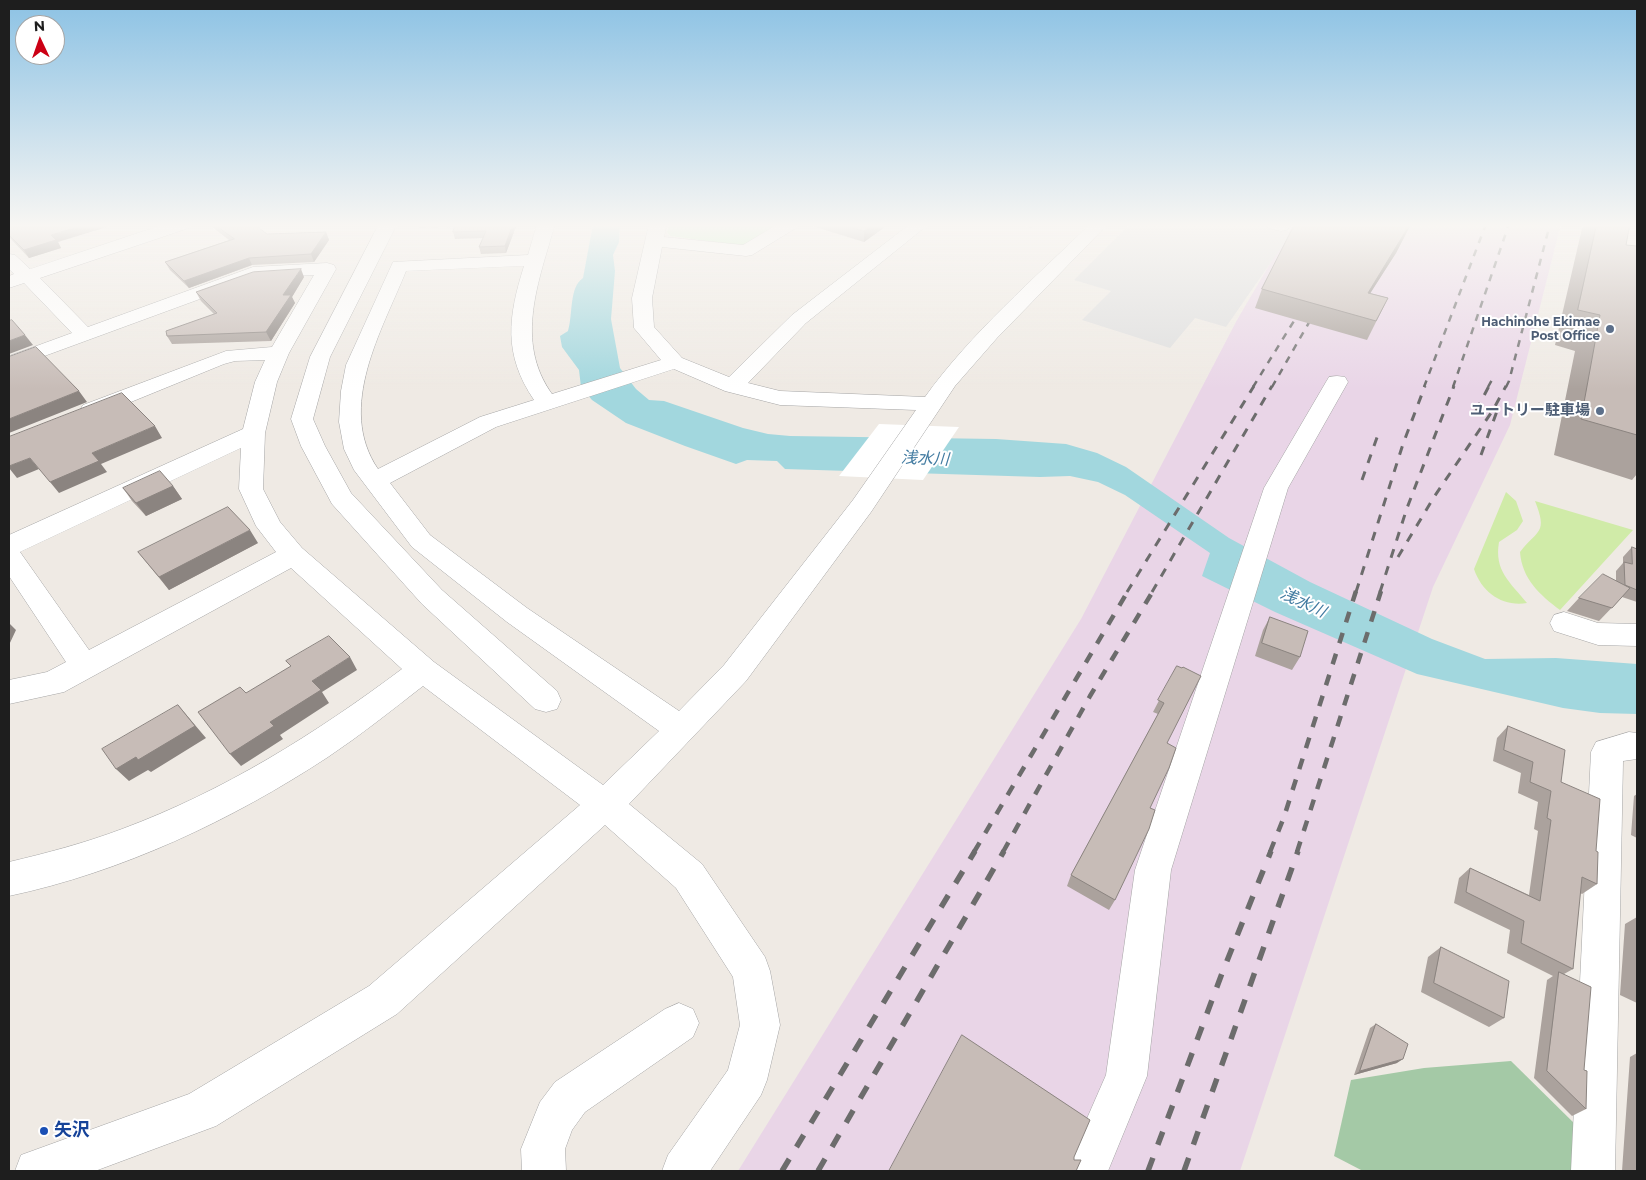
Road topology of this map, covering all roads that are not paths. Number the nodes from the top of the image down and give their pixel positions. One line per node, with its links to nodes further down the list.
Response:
1 (18, 279): 10 (street)
2 (237, 279): 10 (street)
3 (321, 279): 11 (street)
4 (361, 279): 29 (street)
5 (393, 279): 20 (street)
6 (531, 279): 16 (street)
7 (646, 279): 12 (street)
8 (851, 279): 15 (street)
9 (1045, 279): 17 (street)
10 (84, 334): 13 (street)
11 (279, 353): 18 (street); 19 (street)
12 (675, 362): 15 (street); 16 (street)
13 (9, 363)
14 (1337, 382): 38 (street)
15 (733, 386): 17 (street)
16 (547, 403): 20 (street)
17 (931, 404): 30 (street)
18 (70, 418)
19 (253, 433): 21 (street); 22 (street)
20 (374, 481): 30 (street)
21 (9, 546)
22 (292, 555): 26 (street); 27 (street)
23 (9, 556): 26 (street)
24 (1564, 623): 25 (street)
25 (1637, 635)
26 (85, 667): 28 (street)
27 (423, 670): 32 (street); 33 (street)
28 (9, 692)
29 (546, 700)
30 (681, 729): 32 (street)
31 (1637, 746): 39 (street)
32 (604, 804): 35 (street); 37 (street)
33 (9, 878)
34 (679, 1024): 36 (street)
35 (37, 1171)
36 (544, 1171)
37 (684, 1171)
38 (1086, 1171)
39 (1593, 1171)

